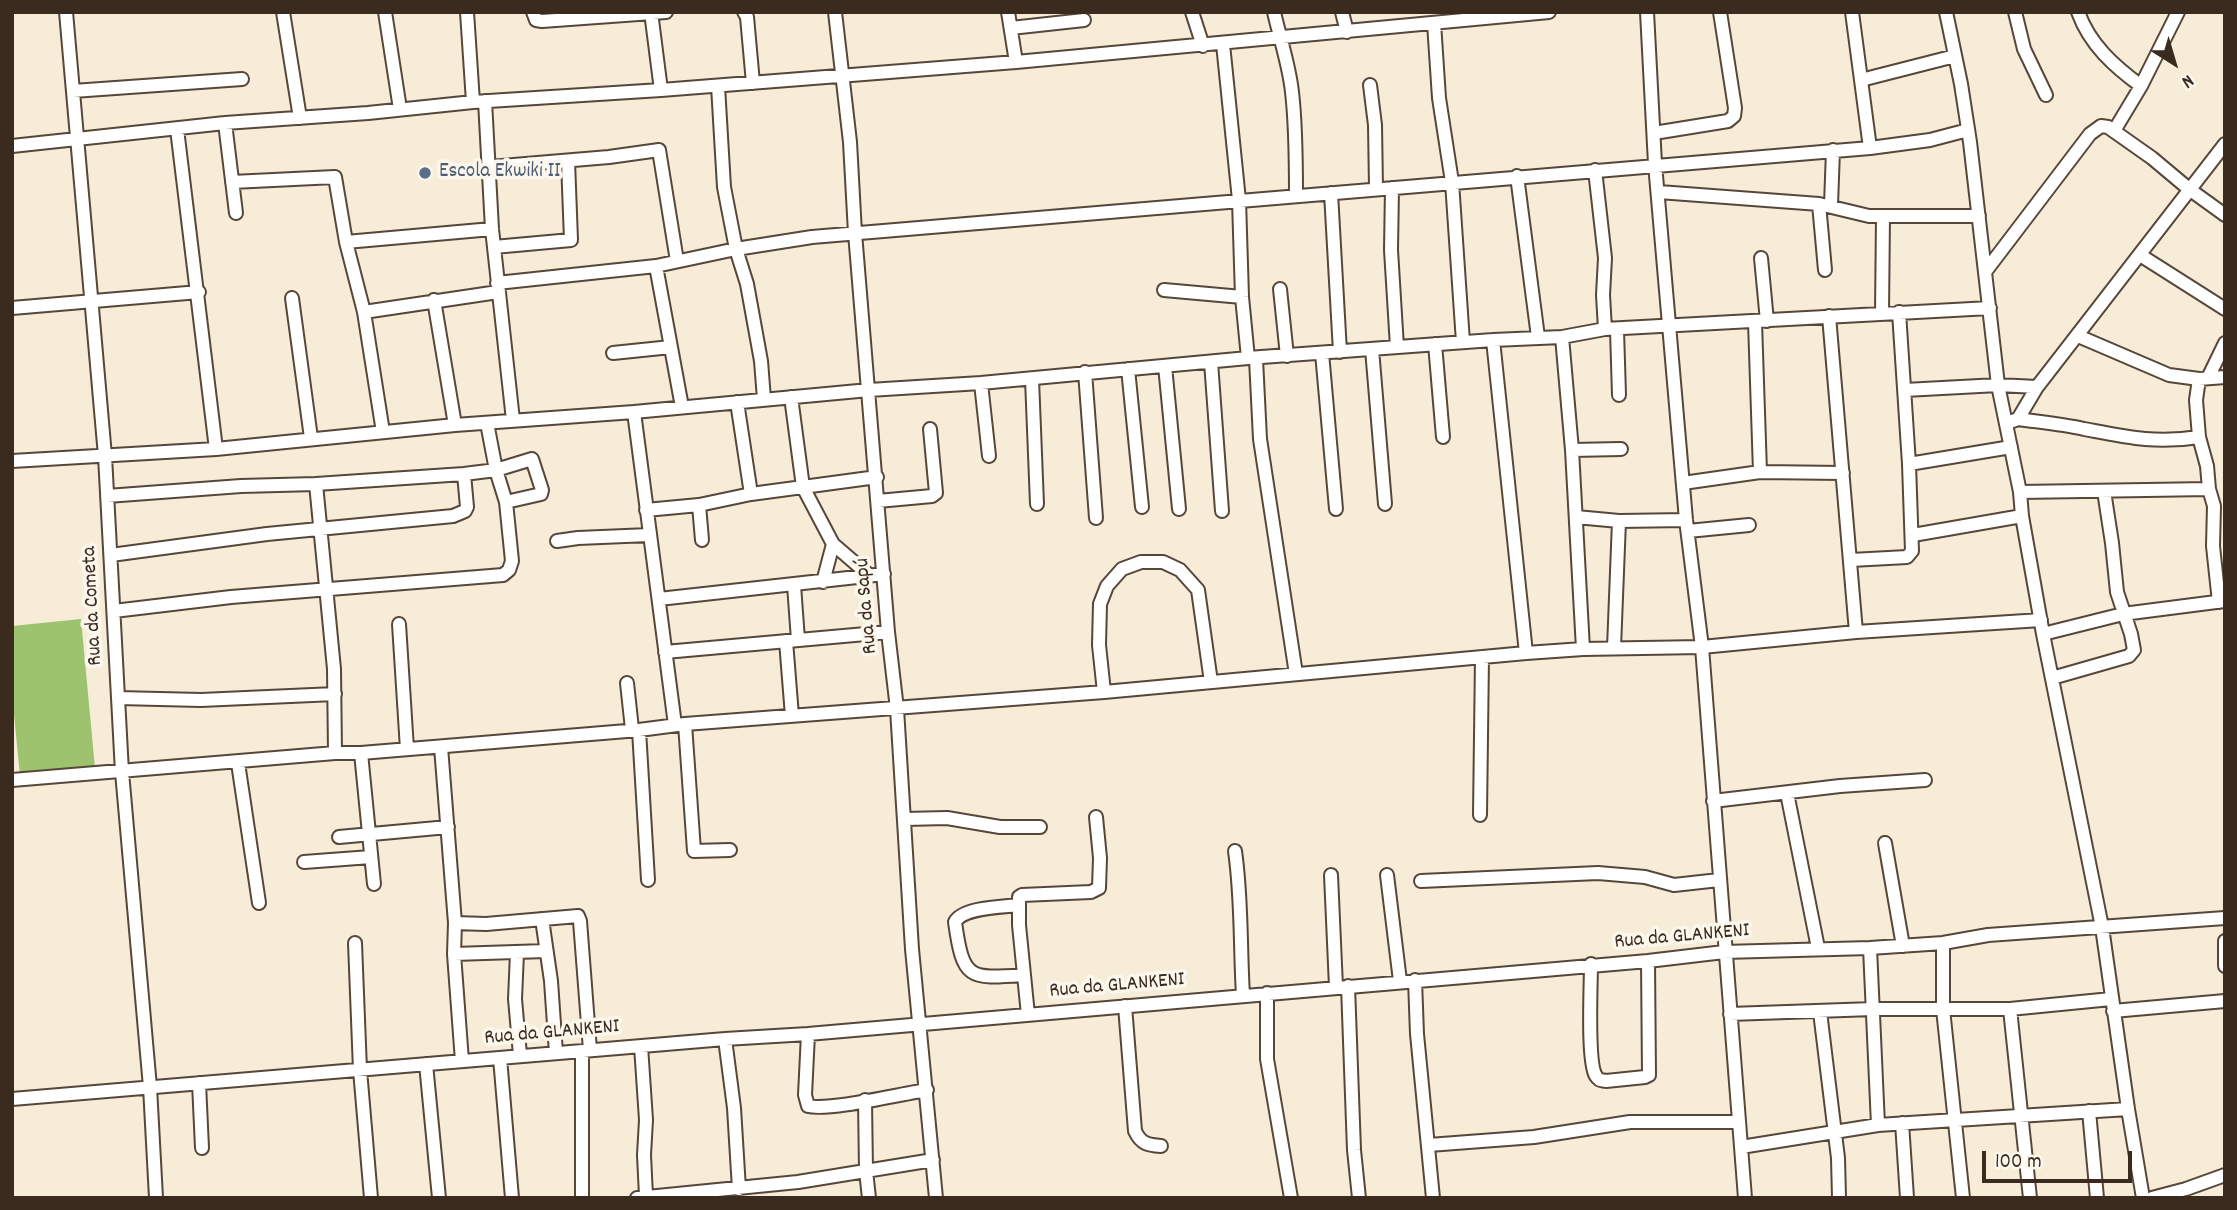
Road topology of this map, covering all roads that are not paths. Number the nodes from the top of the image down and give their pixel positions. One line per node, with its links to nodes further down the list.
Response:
1 (66, 12): 39 (street, Rua da Cometa)
2 (283, 12): 43 (street)
3 (385, 12): 42 (street)
4 (467, 12): 41 (street)
5 (533, 12): 21 (street)
6 (666, 12): 21 (street)
7 (744, 12): 34 (street)
8 (835, 12): 31 (street, Rua da Sapú)
9 (1008, 12): 24 (street)
10 (1192, 12): 28 (street)
11 (1274, 12): 26 (street)
12 (1342, 12): 25 (street)
13 (1549, 12): 23 (street)
14 (1647, 12): 48 (street)
15 (1720, 12): 48 (street)
16 (1852, 12): 33 (street)
17 (1946, 12): 29 (street)
18 (2015, 12): 40 (street)
19 (2078, 12): 37 (street)
20 (2178, 12): 37 (street)
21 (651, 13): 38 (street)
22 (1084, 20): 24 (street)
23 (1428, 20): 25 (street); 60 (street)
24 (1010, 28): 30 (street)
25 (1347, 32): 26 (street)
26 (1282, 39): 27 (street); 66 (street)
27 (1223, 44): 28 (street); 67 (street)
28 (1203, 46): 30 (street)
29 (1955, 56): 33 (street); 46 (street)
30 (1016, 62): 31 (street)
31 (843, 76): 34 (street); 74 (street, Rua da Sapú)
32 (242, 79): 39 (street)
33 (1861, 80): 52 (street)
34 (753, 83): 36 (street)
35 (1370, 85): 62 (street)
36 (718, 86): 38 (street); 77 (street)
37 (2141, 86): 47 (street)
38 (661, 90): 41 (street)
39 (74, 91): 49 (street, Rua da Cometa)
40 (2046, 95)
41 (479, 101): 42 (street); 56 (street)
42 (400, 110): 43 (street)
43 (300, 118): 44 (street)
44 (225, 123): 45 (street); 59 (street)
45 (177, 128): 49 (street); 87 (street)
46 (1968, 130): 52 (street); 72 (street)
47 (2114, 131): 63 (street); 83 (street)
48 (1654, 134): 55 (street)
49 (78, 140): 51 (street); 91 (street, Rua da Cometa)
50 (2225, 144): 63 (street)
51 (12, 146)
52 (1870, 148): 53 (street)
53 (1833, 150): 55 (street); 68 (street)
54 (568, 161): 56 (street); 76 (street); 80 (street)
55 (1655, 164): 57 (street); 64 (street)
56 (490, 167): 73 (street)
57 (1595, 170): 58 (street); 101 (street)
58 (1517, 176): 60 (street); 103 (street)
59 (232, 182): 69 (street); 75 (street)
60 (1452, 183): 61 (street); 106 (street)
61 (1392, 187): 62 (street); 110 (street)
62 (1376, 188): 65 (street)
63 (2189, 190): 70 (street); 78 (street)
64 (1659, 192): 68 (street); 100 (street)
65 (1331, 193): 66 (street); 112 (street)
66 (1296, 195): 67 (street)
67 (1239, 201): 74 (street); 89 (street)
68 (1825, 204): 71 (street); 82 (street)
69 (236, 213)
70 (2225, 215)
71 (1882, 216): 72 (street); 97 (street)
72 (1979, 216): 83 (street)
73 (492, 229): 75 (street); 76 (street)
74 (855, 233): 77 (street); 127 (street, Rua da Sapú)
75 (346, 242): 95 (street)
76 (494, 247): 84 (street)
77 (736, 248): 80 (street); 131 (street)
78 (2140, 256): 94 (street); 102 (street)
79 (1761, 258): 99 (street)
80 (677, 261): 81 (street)
81 (656, 266): 84 (street); 109 (street)
82 (1825, 270)
83 (1985, 272): 92 (street)
84 (497, 288): 90 (street); 135 (street)
85 (1280, 289): 115 (street)
86 (1164, 290): 89 (street)
87 (199, 292): 91 (street); 145 (street)
88 (292, 298): 143 (street)
89 (1242, 298): 116 (street)
90 (434, 300): 95 (street); 138 (street)
91 (90, 302): 93 (street); 148 (street, Rua da Cometa)
92 (1990, 308): 96 (street); 125 (street)
93 (12, 309)
94 (2225, 309)
95 (364, 312): 140 (street)
96 (1899, 312): 97 (street); 128 (street)
97 (1882, 313): 98 (street)
98 (1829, 316): 99 (street); 154 (street)
99 (1761, 321): 100 (street); 153 (street)
100 (1671, 326): 101 (street); 157 (street)
101 (1611, 329): 104 (street); 129 (street)
102 (2078, 336): 123 (street); 126 (street)
103 (1538, 337): 104 (street); 105 (street)
104 (1562, 337): 147 (street)
105 (1493, 340): 106 (street); 209 (street)
106 (1463, 342): 108 (street)
107 (2225, 343): 123 (street)
108 (1435, 344): 110 (street); 141 (street)
109 (671, 346): 113 (street); 133 (street)
110 (1397, 347): 111 (street)
111 (1372, 349): 112 (street); 168 (street)
112 (1340, 352): 114 (street)
113 (613, 353)
114 (1322, 353): 115 (street); 173 (street)
115 (1287, 356): 116 (street)
116 (1252, 359): 117 (street); 211 (street)
117 (1211, 362): 118 (street); 175 (street)
118 (1165, 366): 119 (street); 172 (street)
119 (1128, 369): 120 (street); 171 (street)
120 (1085, 372): 122 (street); 178 (street)
121 (2225, 377): 123 (street)
122 (1032, 379): 124 (street); 167 (street)
123 (2204, 379): 142 (street)
124 (981, 383): 127 (street); 149 (street)
125 (1998, 385): 126 (street); 128 (street); 136 (street)
126 (2037, 387): 136 (street)
127 (869, 390): 130 (street); 156 (street, Rua da Sapú)
128 (1905, 390): 151 (street)
129 (1619, 395)
130 (791, 397): 131 (street); 159 (street)
131 (764, 399): 132 (street)
132 (737, 402): 133 (street); 163 (street)
133 (682, 407): 134 (street)
134 (634, 412): 135 (street); 174 (street)
135 (513, 420): 137 (street)
136 (2012, 421): 142 (street); 144 (street)
137 (486, 423): 138 (street); 152 (street)
138 (455, 425): 140 (street)
139 (930, 429): 165 (street)
140 (383, 432): 143 (street)
141 (1443, 437)
142 (2199, 437): 160 (street)
143 (311, 438): 145 (street)
144 (2011, 447): 151 (street); 162 (street)
145 (216, 449): 148 (street)
146 (1621, 449): 147 (street)
147 (1572, 450): 177 (street)
148 (105, 456): 150 (street); 164 (street, Rua da Cometa)
149 (989, 456)
150 (12, 461)
151 (1909, 464): 184 (street)
152 (496, 470): 155 (street); 166 (street); 166 (street)
153 (1760, 472): 154 (street); 157 (street)
154 (1843, 473): 189 (street)
155 (464, 474): 158 (street); 182 (street)
156 (877, 477): 159 (street); 165 (street, Rua da Sapú)
157 (1683, 483): 181 (street)
158 (316, 484): 164 (street); 182 (street)
159 (803, 487): 163 (street); 187 (street)
160 (2209, 489): 161 (street); 170 (street)
161 (2104, 491): 162 (street); 198 (street)
162 (2020, 492): 176 (street)
163 (751, 494): 169 (street)
164 (107, 496): 188 (street, Rua da Cometa)
165 (878, 501): 190 (street, Rua da Sapú)
166 (506, 502): 194 (street)
167 (1037, 503)
168 (1385, 504)
169 (699, 505): 174 (street); 185 (street)
170 (2219, 505): 196 (street)
171 (1142, 507)
172 (1179, 509)
173 (1336, 509)
174 (646, 510): 183 (street)
175 (1222, 511)
176 (2022, 516): 184 (street); 199 (street)
177 (1576, 517): 179 (street); 207 (street)
178 (1096, 518)
179 (1619, 521): 181 (street); 206 (street)
180 (1749, 525): 181 (street)
181 (1687, 526): 205 (street)
182 (320, 530): 188 (street); 194 (street)
183 (649, 535): 186 (street); 195 (street)
184 (1913, 535): 189 (street)
185 (702, 540)
186 (557, 541)
187 (833, 544): 191 (street); 192 (street)
188 (111, 555): 197 (street, Rua da Cometa)
189 (1851, 560): 202 (street)
190 (884, 574): 191 (street); 201 (street, Rua da Sapú)
191 (869, 575): 192 (street)
192 (823, 582): 193 (street)
193 (794, 585): 195 (street); 204 (street)
194 (327, 590): 197 (street); 216 (street)
195 (659, 599): 208 (street)
196 (2222, 601): 198 (street)
197 (114, 611): 217 (street, Rua da Cometa)
198 (2123, 614): 203 (street); 212 (street)
199 (2041, 620): 202 (street); 203 (street)
200 (399, 624): 223 (street)
201 (888, 632): 204 (street); 218 (street, Rua da Sapú)
202 (1856, 632): 205 (street)
203 (2043, 634): 212 (street)
204 (792, 641): 208 (street); 219 (street)
205 (1702, 647): 206 (street); 231 (street)
206 (1614, 648): 207 (street)
207 (1583, 649): 209 (street)
208 (665, 652): 220 (street)
209 (1526, 653): 210 (street)
210 (1482, 657): 211 (street); 232 (street)
211 (1296, 674): 213 (street)
212 (2052, 678): 255 (street)
213 (1211, 682): 215 (street); 215 (street)
214 (627, 683): 221 (street)
215 (1104, 692): 218 (street)
216 (335, 694): 217 (street); 224 (street)
217 (118, 698): 227 (street, Rua da Cometa)
218 (897, 709): 219 (street); 234 (street, Rua da Sapú)
219 (792, 716): 220 (street)
220 (680, 724): 221 (street); 240 (street)
221 (636, 729): 222 (street); 246 (street)
222 (441, 747): 223 (street); 235 (street)
223 (407, 749): 225 (street)
224 (335, 753): 225 (street); 226 (street)
225 (361, 753): 237 (street)
226 (238, 763): 227 (street); 250 (street)
227 (122, 772): 228 (street); 296 (street, Rua da Cometa)
228 (12, 780)
229 (1925, 780): 230 (street)
230 (1787, 793): 231 (street); 260 (street)
231 (1713, 801): 247 (street)
232 (1480, 814)
233 (1096, 817): 251 (street)
234 (905, 820): 236 (street); 284 (street, Rua da Sapú)
235 (448, 827): 237 (street); 254 (street)
236 (1040, 827)
237 (369, 834): 238 (street); 242 (street)
238 (339, 837)
239 (1885, 844): 259 (street)
240 (730, 850)
241 (1235, 851): 274 (street)
242 (371, 857): 243 (street); 249 (street)
243 (304, 862)
244 (1331, 875): 272 (street)
245 (1387, 875): 271 (street)
246 (648, 880)
247 (1719, 880): 248 (street); 263 (street)
248 (1421, 881)
249 (374, 884)
250 (259, 903)
251 (1019, 905): 269 (street); 269 (street)
252 (2225, 918): 255 (street, Rua da GLANKENI)
253 (542, 919): 254 (street); 262 (street); 288 (street)
254 (455, 923): 265 (street)
255 (2102, 927): 258 (street, Rua da GLANKENI); 276 (street)
256 (2225, 942): 268 (street)
257 (355, 943): 294 (street)
258 (1943, 943): 259 (street, Rua da GLANKENI); 279 (street)
259 (1903, 946): 261 (street, Rua da GLANKENI)
260 (1818, 948): 261 (street, Rua da GLANKENI); 263 (street, Rua da GLANKENI)
261 (1870, 948): 278 (street)
262 (546, 951): 264 (street); 289 (street)
263 (1724, 952): 266 (street, Rua da GLANKENI); 283 (street)
264 (517, 953): 265 (street); 290 (street)
265 (454, 954): 292 (street)
266 (1648, 961): 267 (street, Rua da GLANKENI); 267 (street)
267 (1591, 964): 270 (street, Rua da GLANKENI)
268 (2225, 966)
269 (1024, 975): 282 (street)
270 (1415, 980): 271 (street, Rua da GLANKENI); 308 (street)
271 (1400, 981): 272 (street, Rua da GLANKENI)
272 (1342, 986): 273 (street, Rua da GLANKENI); 325 (street)
273 (1267, 993): 274 (street, Rua da GLANKENI); 324 (street)
274 (1243, 995): 277 (street, Rua da GLANKENI)
275 (2225, 1001): 276 (street)
276 (2112, 1005): 280 (street); 300 (street)
277 (1125, 1006): 282 (street, Rua da GLANKENI); 309 (street)
278 (1873, 1009): 279 (street); 281 (street); 306 (street)
279 (1943, 1009): 280 (street); 303 (street)
280 (2010, 1009): 302 (street)
281 (1820, 1013): 283 (street); 307 (street)
282 (1028, 1014): 284 (street, Rua da GLANKENI)
283 (1730, 1014): 304 (street)
284 (921, 1024): 285 (street, Rua da GLANKENI); 297 (street, Rua da Sapú)
285 (808, 1034): 286 (street, Rua da GLANKENI); 299 (street)
286 (725, 1038): 287 (street, Rua da GLANKENI); 315 (street)
287 (641, 1046): 288 (street, Rua da GLANKENI); 316 (street)
288 (586, 1050): 289 (street, Rua da GLANKENI); 321 (street)
289 (556, 1053): 290 (street, Rua da GLANKENI)
290 (520, 1055): 291 (street, Rua da GLANKENI)
291 (500, 1058): 292 (street, Rua da GLANKENI); 320 (street)
292 (461, 1061): 293 (street, Rua da GLANKENI)
293 (426, 1064): 294 (street, Rua da GLANKENI); 319 (street)
294 (360, 1070): 295 (street, Rua da GLANKENI); 318 (street)
295 (199, 1083): 296 (street, Rua da GLANKENI); 311 (street)
296 (150, 1087): 298 (street, Rua da GLANKENI); 317 (street, Rua da Cometa)
297 (927, 1090): 299 (street); 312 (street, Rua da Sapú)
298 (12, 1099)
299 (865, 1100): 313 (street)
300 (2128, 1109): 301 (street); 333 (street)
301 (2089, 1111): 302 (street); 332 (street)
302 (2022, 1115): 303 (street); 331 (street)
303 (1955, 1120): 305 (street); 330 (street)
304 (1739, 1122): 308 (street); 310 (street)
305 (1902, 1123): 306 (street); 329 (street)
306 (1878, 1125): 307 (street)
307 (1835, 1133): 310 (street); 328 (street)
308 (1429, 1145): 326 (street)
309 (1161, 1146)
310 (1741, 1147): 327 (street)
311 (202, 1149)
312 (933, 1160): 313 (street); 323 (street, Rua da Sapú)
313 (866, 1171): 315 (street); 322 (street)
314 (2225, 1175): 334 (street)
315 (739, 1189): 316 (street)
316 (641, 1197)
317 (156, 1198)
318 (371, 1198)
319 (439, 1198)
320 (512, 1198)
321 (582, 1198)
322 (869, 1198)
323 (936, 1198)
324 (1291, 1198)
325 (1359, 1198)
326 (1433, 1198)
327 (1745, 1198)
328 (1839, 1198)
329 (1907, 1198)
330 (1963, 1198)
331 (2030, 1198)
332 (2097, 1198)
333 (2143, 1198)
334 (2152, 1198)

